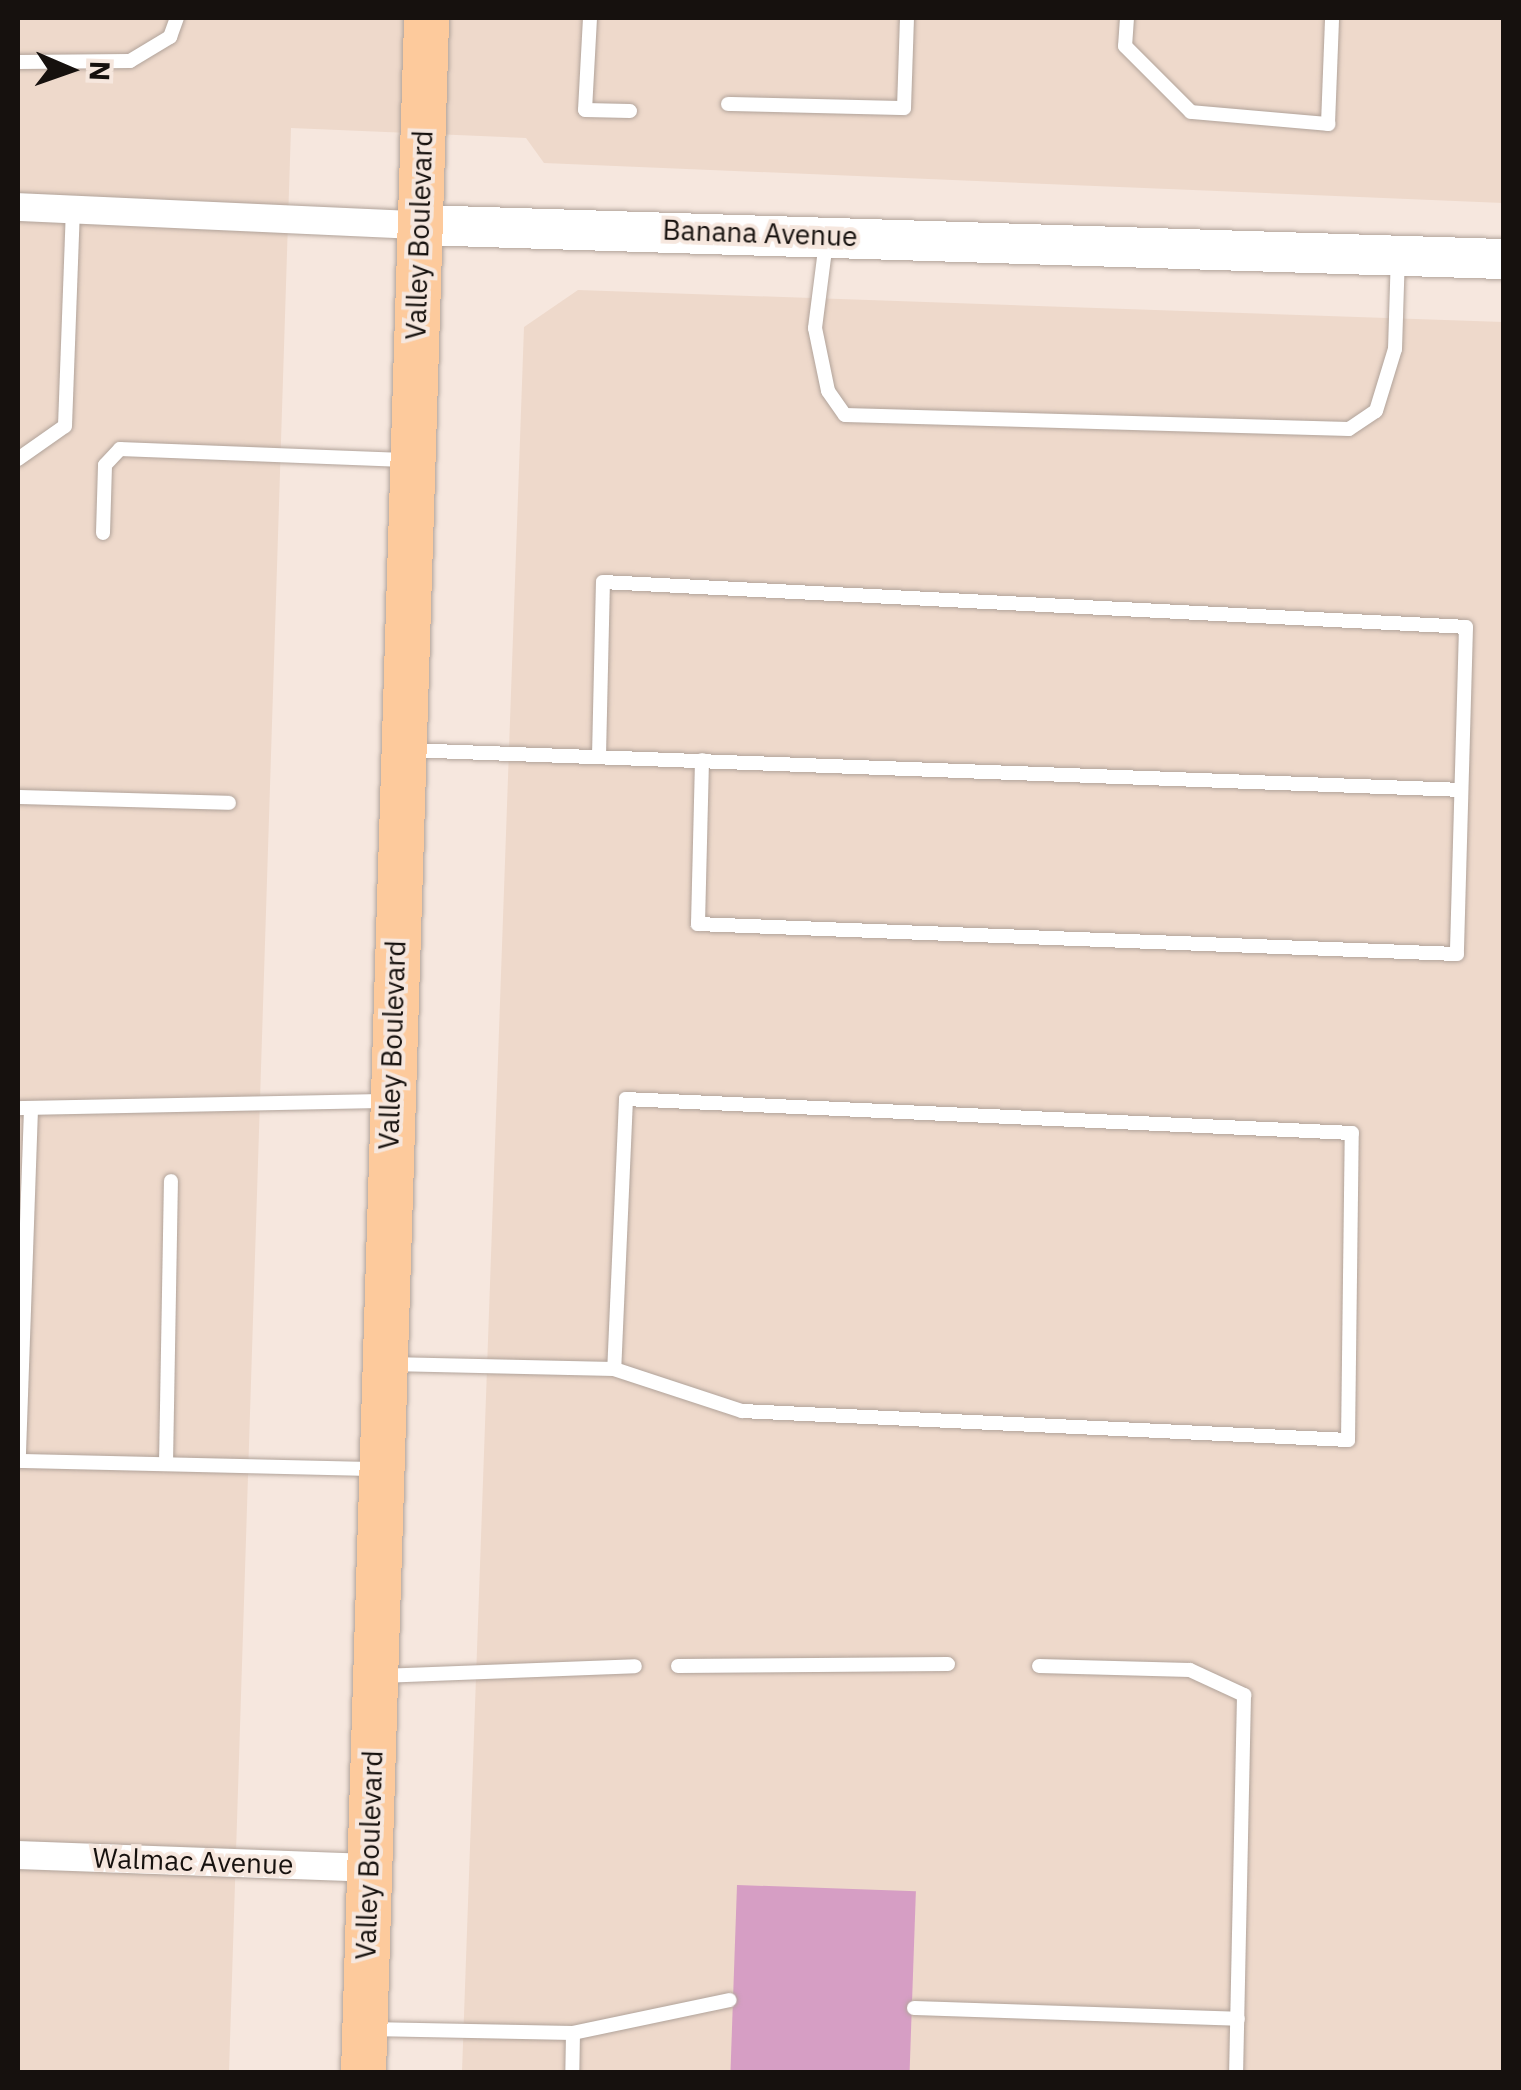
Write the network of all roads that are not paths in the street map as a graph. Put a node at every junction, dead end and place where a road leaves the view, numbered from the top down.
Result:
1 (177, 18) edge
2 (426, 18) edge
3 (590, 18) edge
4 (907, 18) edge
5 (1126, 18) edge
6 (1332, 18) edge
7 (18, 62) edge
8 (728, 104) dead end
9 (630, 111) dead end
10 (18, 207) edge
11 (74, 210) junction
12 (420, 224) junction
13 (827, 236) junction
14 (1398, 256) junction
15 (1504, 260) edge
16 (18, 459) edge
17 (410, 460) junction
18 (103, 533) dead end
19 (401, 750) junction
20 (598, 756) junction
21 (702, 760) junction
22 (1460, 790) junction
23 (18, 796) edge
24 (229, 803) dead end
25 (391, 1101) junction
26 (24, 1108) edge
27 (171, 1180) dead end
28 (383, 1364) junction
29 (614, 1368) junction
30 (166, 1464) junction
31 (380, 1469) junction
32 (948, 1664) dead end
33 (635, 1666) dead end
34 (678, 1666) dead end
35 (1039, 1666) dead end
36 (374, 1676) junction
37 (18, 1855) edge
38 (369, 1868) junction
39 (730, 2000) dead end
40 (914, 2008) dead end
41 (1238, 2020) junction
42 (574, 2033) junction
43 (364, 2051) edge
44 (572, 2072) edge
45 (1236, 2072) edge

1 - 7 lane
2 - 12 main road, Valley Boulevard
3 - 9 lane
4 - 8 lane
5 - 6 lane
10 - 11 street, Banana Avenue
11 - 12 street, Banana Avenue
11 - 16 lane
12 - 13 street, Banana Avenue
12 - 17 main road, Valley Boulevard
13 - 14 street, Banana Avenue
13 - 14 lane
14 - 15 street, Banana Avenue
17 - 18 lane
17 - 19 main road, Valley Boulevard
19 - 20 lane
19 - 25 main road, Valley Boulevard
20 - 21 lane
20 - 22 lane
21 - 22 lane
21 - 22 lane
23 - 24 lane
25 - 26 lane
25 - 28 main road, Valley Boulevard
26 - 30 lane
27 - 30 lane
28 - 29 lane
28 - 31 main road, Valley Boulevard
29 - 29 lane
30 - 31 lane
31 - 36 main road, Valley Boulevard
32 - 34 lane
33 - 36 lane
35 - 41 lane
36 - 38 main road, Valley Boulevard
37 - 38 street, Walmac Avenue
38 - 43 main road, Valley Boulevard
39 - 42 lane
40 - 41 lane
41 - 45 lane
42 - 43 lane
42 - 44 lane

